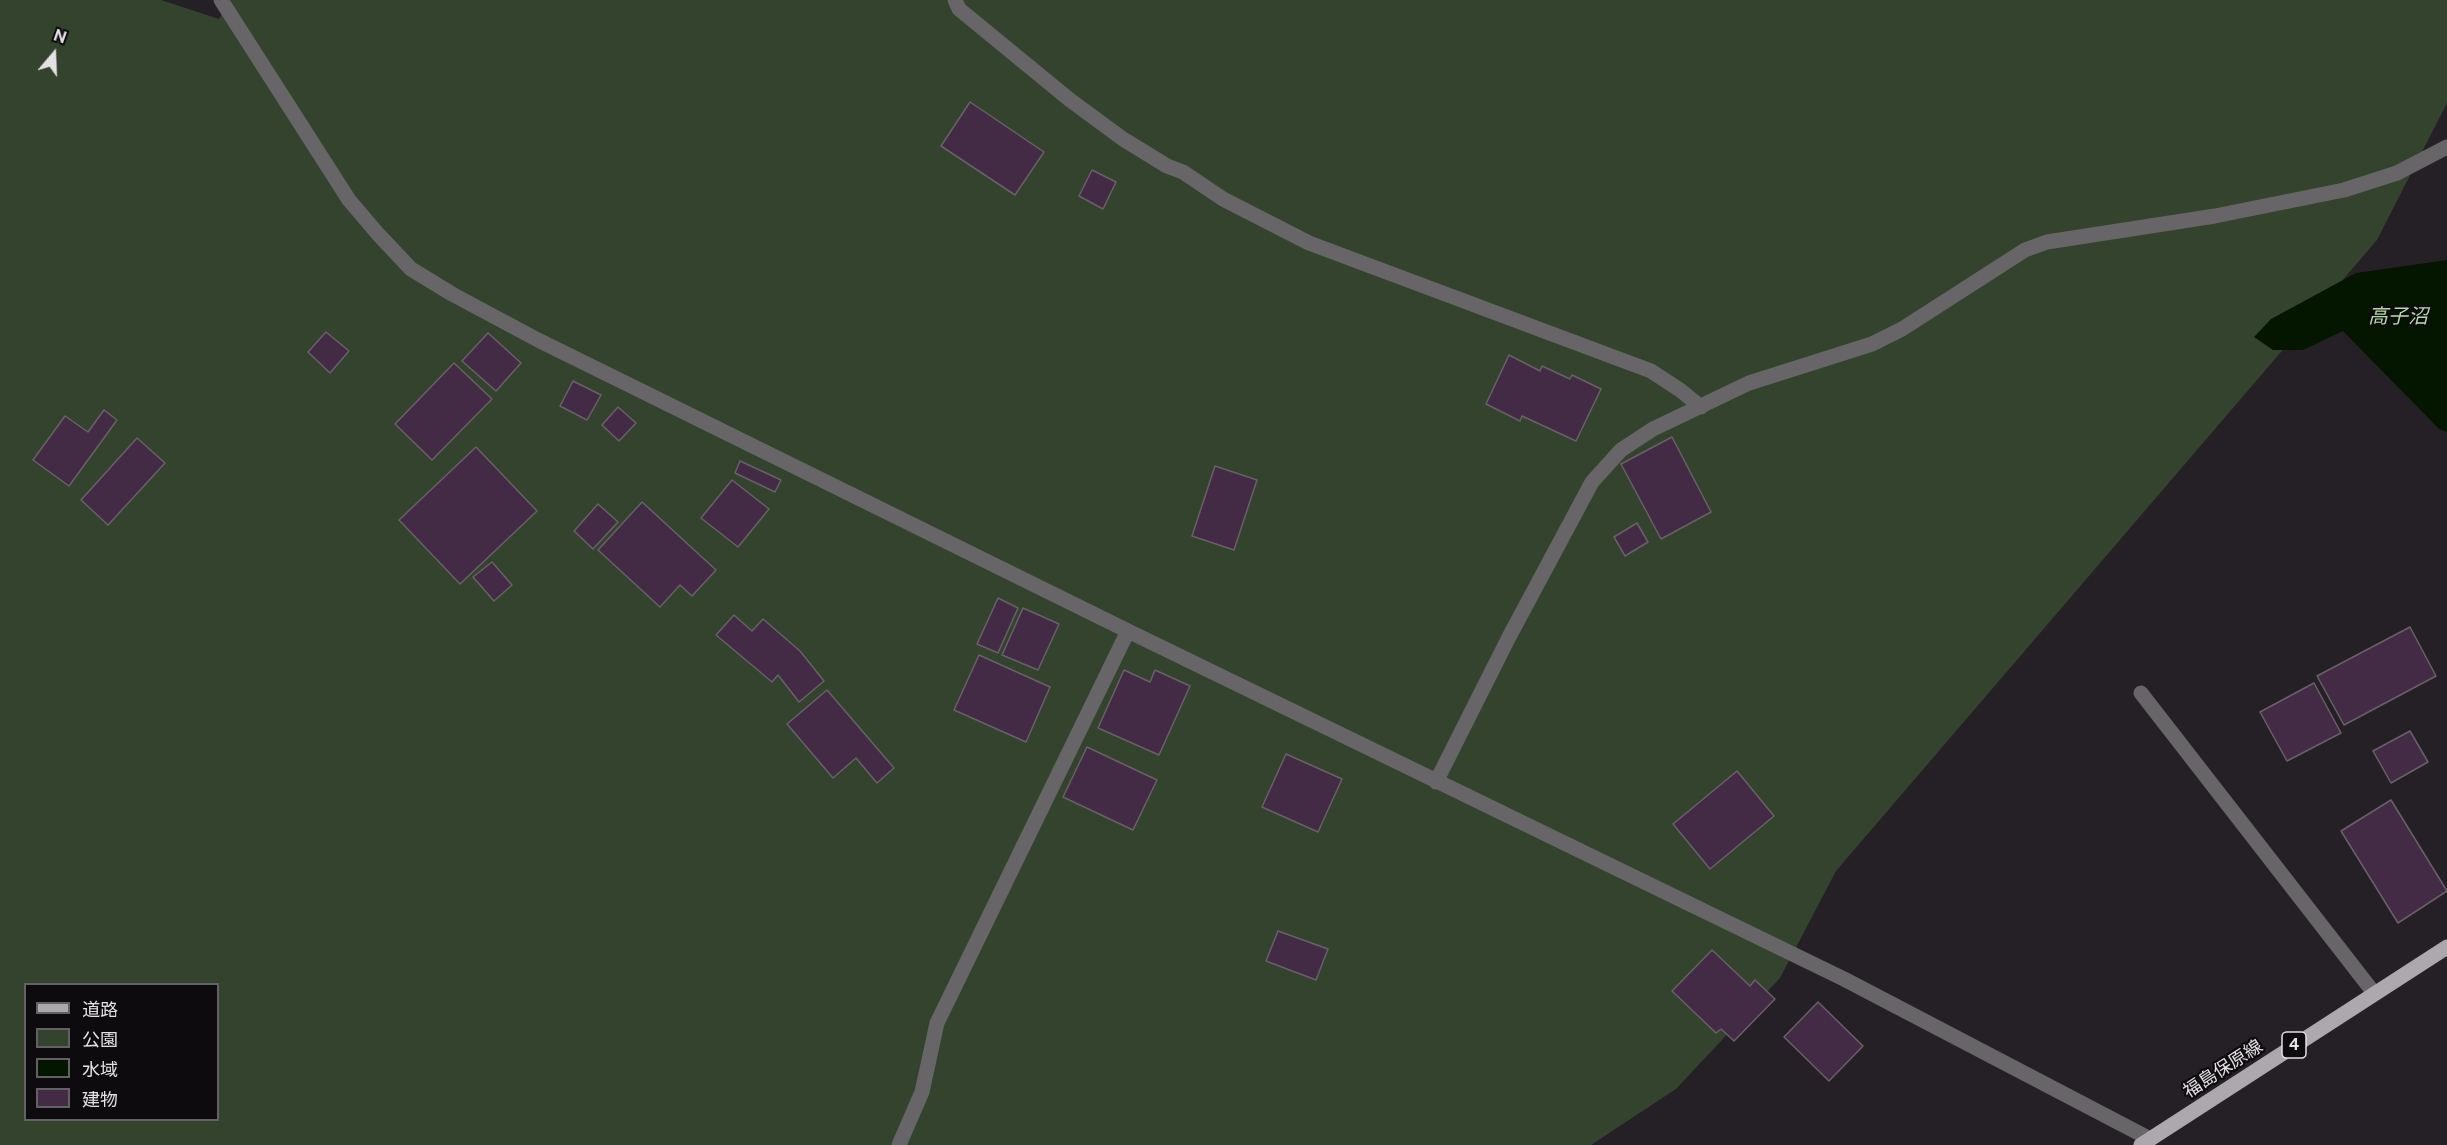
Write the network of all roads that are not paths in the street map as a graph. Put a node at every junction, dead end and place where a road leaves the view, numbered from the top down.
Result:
1 (221, 0) edge
2 (955, 0) edge
3 (2447, 147) edge
4 (1701, 407) junction
5 (1128, 631) junction
6 (2141, 693) dead end
7 (1436, 782) junction
8 (2447, 947) edge
9 (2374, 993) junction
10 (2146, 1142) edge
11 (899, 1145) edge

1 - 5 street
2 - 4 street
3 - 4 street
4 - 7 street
5 - 7 street
5 - 11 street
6 - 9 street
7 - 10 street
8 - 9 main road, 福島保原線 / 4
9 - 10 main road, 福島保原線 / 4

